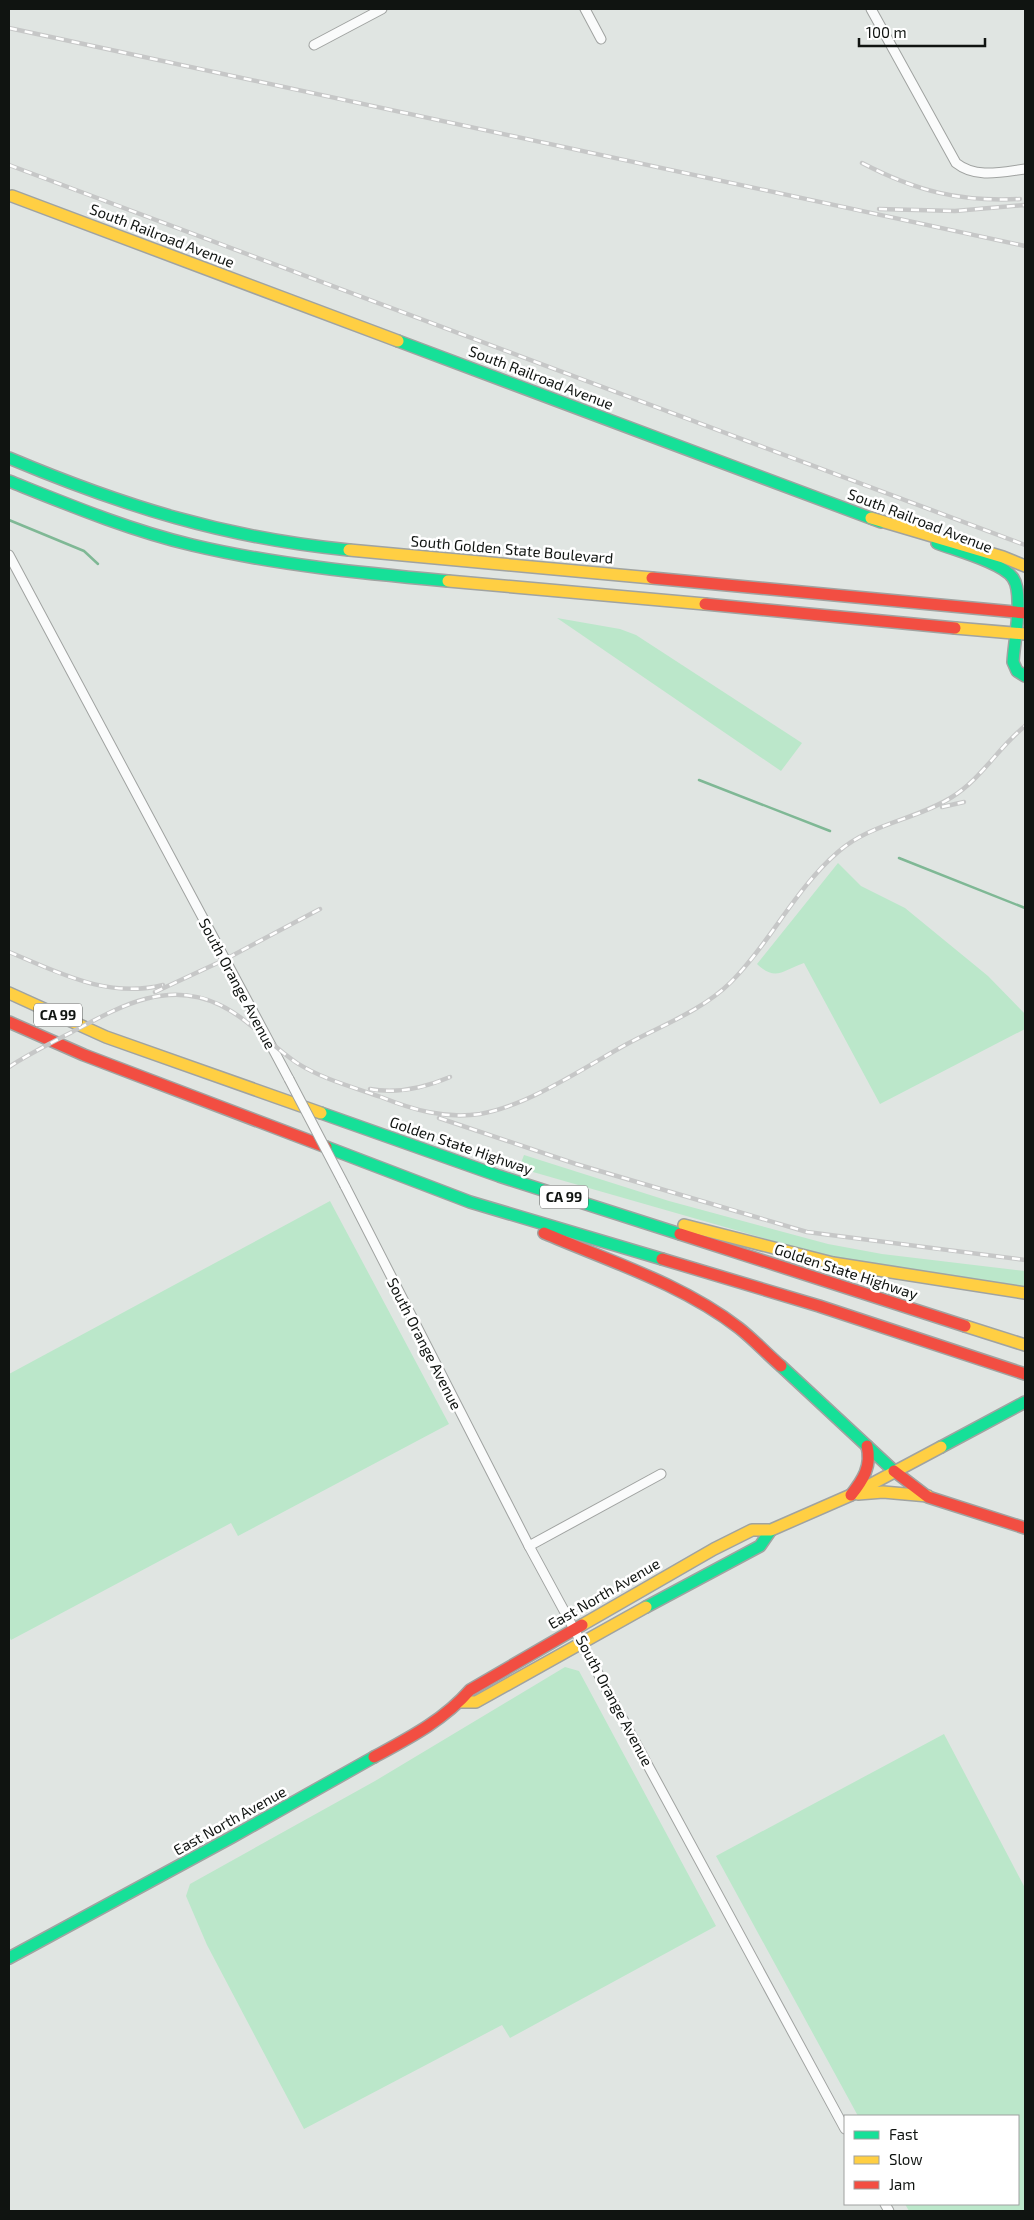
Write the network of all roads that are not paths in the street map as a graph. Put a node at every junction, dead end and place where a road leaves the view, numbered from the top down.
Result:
1 (381, 9) edge
2 (584, 9) edge
3 (871, 9) edge
4 (601, 39) dead end
5 (314, 45) dead end
6 (1025, 169) edge
7 (12, 196) dead end
8 (9, 458) edge
9 (9, 482) edge
10 (871, 518) junction
11 (9, 555) edge
12 (1025, 566) edge
13 (1020, 623) edge
14 (1025, 676) edge
15 (9, 992) edge
16 (9, 1022) edge
17 (525, 1185) junction
18 (470, 1202) junction
19 (1025, 1293) edge
20 (1025, 1345) edge
21 (1025, 1374) edge
22 (1025, 1402) edge
23 (867, 1446) junction
24 (894, 1471) junction
25 (661, 1474) dead end
26 (851, 1495) junction
27 (928, 1497) junction
28 (1025, 1528) edge
29 (771, 1530) junction
30 (529, 1546) junction
31 (574, 1628) junction
32 (582, 1642) junction
33 (462, 1702) junction
34 (9, 1958) edge
35 (844, 2127) edge

1 - 5 street
2 - 4 street
3 - 6 street
7 - 10 main road, South Railroad Avenue
8 - 13 main road, South Golden State Boulevard
9 - 13 main road
10 - 12 main road
10 - 13 main road, South Railroad Avenue
11 - 30 street, South Orange Avenue, bridge
13 - 14 main road, South Railroad Avenue
15 - 17 main road, Golden State Highway / CA 99
16 - 18 main road, CA 99
17 - 19 main road
17 - 20 main road, Golden State Highway / CA 99
18 - 21 main road, CA 99
18 - 23 main road
22 - 24 main road, East North Avenue
23 - 24 main road
23 - 26 main road
24 - 26 main road, East North Avenue
24 - 27 main road
25 - 30 street
26 - 27 main road
26 - 29 main road, East North Avenue
27 - 28 main road
29 - 31 main road, East North Avenue
29 - 32 main road, East North Avenue
30 - 31 street, South Orange Avenue
31 - 32 street, South Orange Avenue
31 - 33 main road, East North Avenue
32 - 33 main road, East North Avenue
32 - 35 street, South Orange Avenue
33 - 34 main road, East North Avenue

